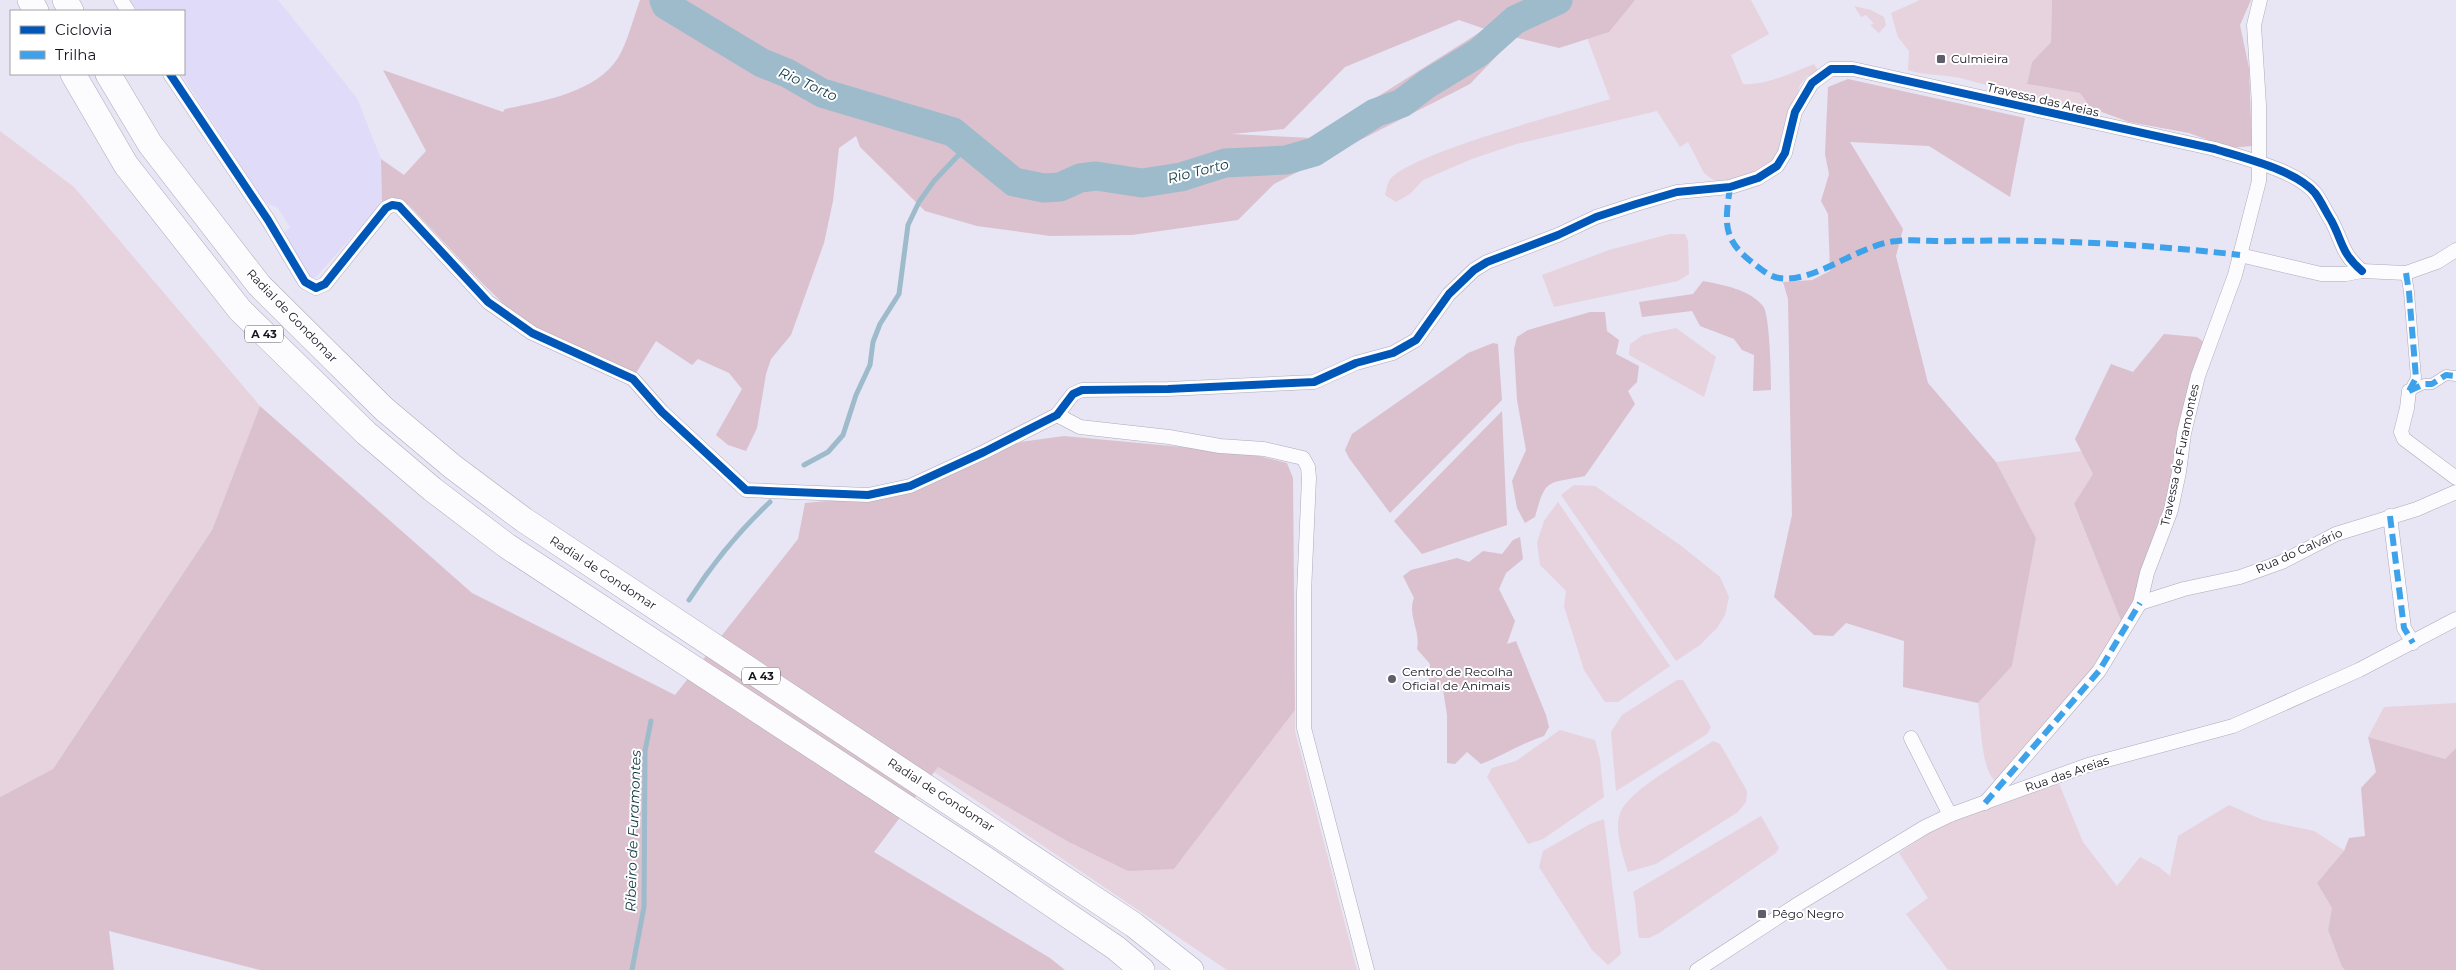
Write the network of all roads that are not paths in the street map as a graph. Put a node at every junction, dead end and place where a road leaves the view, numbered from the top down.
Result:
1 (2260, 0) edge
2 (74, 75) edge
3 (109, 75) edge
4 (171, 75) edge
5 (2260, 164) junction
6 (2456, 250) edge
7 (2240, 255) junction
8 (2362, 271) junction
9 (2406, 273) junction
10 (2456, 376) edge
11 (2409, 391) junction
12 (1057, 415) junction
13 (2456, 478) edge
14 (2456, 492) edge
15 (2390, 516) junction
16 (2140, 603) junction
17 (2456, 619) edge
18 (2413, 643) junction
19 (1911, 738) dead end
20 (1985, 803) junction
21 (1950, 815) junction
22 (1142, 970) edge
23 (1191, 970) edge
24 (1367, 970) edge
25 (1697, 970) edge

1 - 5 street, Travessa de Furamontes
2 - 22 highway, A 43
3 - 23 highway, Radial de Gondomar / A 43
4 - 12 street
5 - 7 street, Travessa de Furamontes
5 - 8 street, Travessa das Areias
5 - 12 street, Travessa das Areias
6 - 9 street
7 - 8 street
7 - 16 street, Travessa de Furamontes
8 - 9 street
9 - 11 street
10 - 11 street
11 - 13 street
12 - 24 street
14 - 15 street, Rua do Calvário
15 - 16 street, Rua do Calvário
15 - 18 street
16 - 20 street, Travessa de Furamontes
17 - 18 street, Rua das Areias
18 - 20 street, Rua das Areias
19 - 21 street
20 - 21 street, Rua das Areias
21 - 25 street, Rua das Areias

